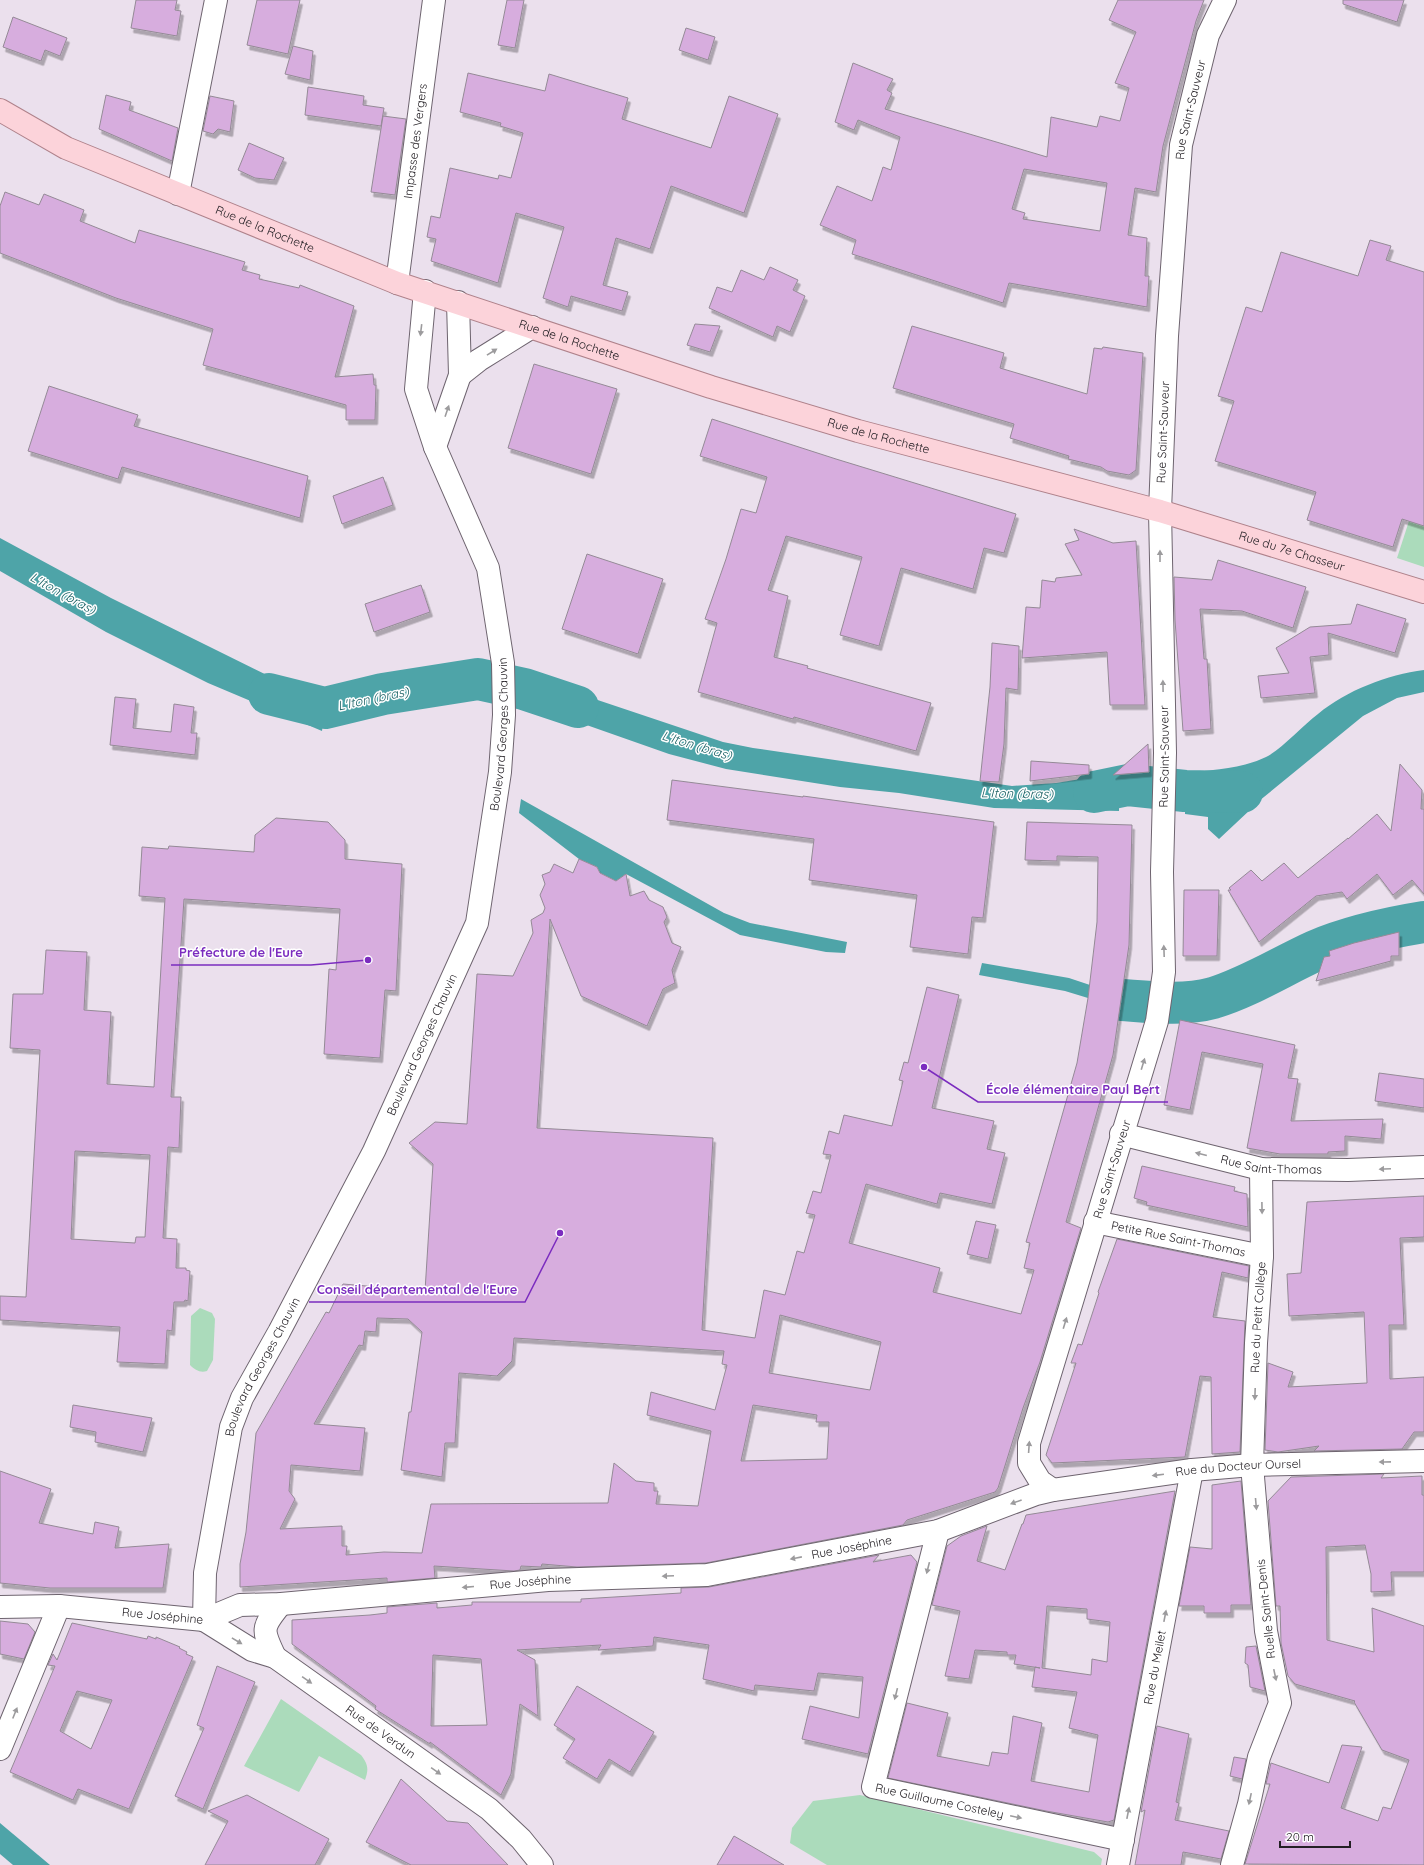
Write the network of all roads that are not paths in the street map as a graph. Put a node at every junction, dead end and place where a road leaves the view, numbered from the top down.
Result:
1 (216, 0) edge
2 (434, 0) edge
3 (1225, 0) edge
4 (0, 110) edge
5 (178, 194) junction
6 (397, 283) junction
7 (425, 292) junction
8 (458, 302) junction
9 (532, 327) junction
10 (460, 375) junction
11 (435, 447) junction
12 (1160, 511) junction
13 (1424, 592) edge
14 (1121, 1134) junction
15 (1424, 1167) edge
16 (1261, 1169) junction
17 (1095, 1222) junction
18 (1262, 1256) junction
19 (1424, 1461) edge
20 (1252, 1465) junction
21 (1192, 1470) junction
22 (1053, 1490) junction
23 (938, 1531) junction
24 (281, 1604) junction
25 (59, 1606) junction
26 (0, 1607) edge
27 (204, 1620) junction
28 (275, 1657) junction
29 (0, 1749) edge
30 (1123, 1840) junction
31 (542, 1865) edge
32 (1118, 1865) edge
33 (1232, 1865) edge

1 - 5 street
2 - 6 street, Impasse des Vergers
3 - 12 street, Rue Saint-Sauveur
4 - 5 main road, Rue de la Rochette
5 - 6 main road, Rue de la Rochette
6 - 7 main road, Rue de la Rochette
7 - 8 main road, Rue de la Rochette
7 -> 11 street, Boulevard Georges Chauvin
8 - 9 main road, Rue de la Rochette
8 - 10 street
10 -> 9 street
9 - 12 main road, Rue de la Rochette
11 -> 10 street
11 - 27 street, Boulevard Georges Chauvin
12 - 13 main road, Rue du 7e Chasseur
14 -> 12 street, Rue Saint-Sauveur
16 -> 14 street, Rue Saint-Thomas
14 - 17 street, Rue Saint-Sauveur
15 -> 16 street, Rue Saint-Thomas
16 -> 18 street, Rue du Petit Collège
17 - 18 street, Petite Rue Saint-Thomas
22 -> 17 street, Rue Saint-Sauveur
18 -> 20 street, Rue du Petit Collège
19 -> 20 street, Rue du Docteur Oursel
20 - 21 street, Rue du Docteur Oursel
20 -> 33 street, Ruelle Saint-Denis
21 -> 22 street, Rue du Docteur Oursel
30 -> 21 street, Rue du Meilet
22 -> 23 street, Rue Joséphine
23 -> 24 street, Rue Joséphine
23 -> 30 street, Rue Guillaume Costeley
24 - 27 street, Rue Joséphine
24 - 28 street
25 - 26 street, Rue Joséphine
25 - 27 street, Rue Joséphine
29 -> 25 street
27 -> 28 street, Rue de Verdun
28 -> 31 street, Rue de Verdun
30 - 32 street, Rue du Meilet

